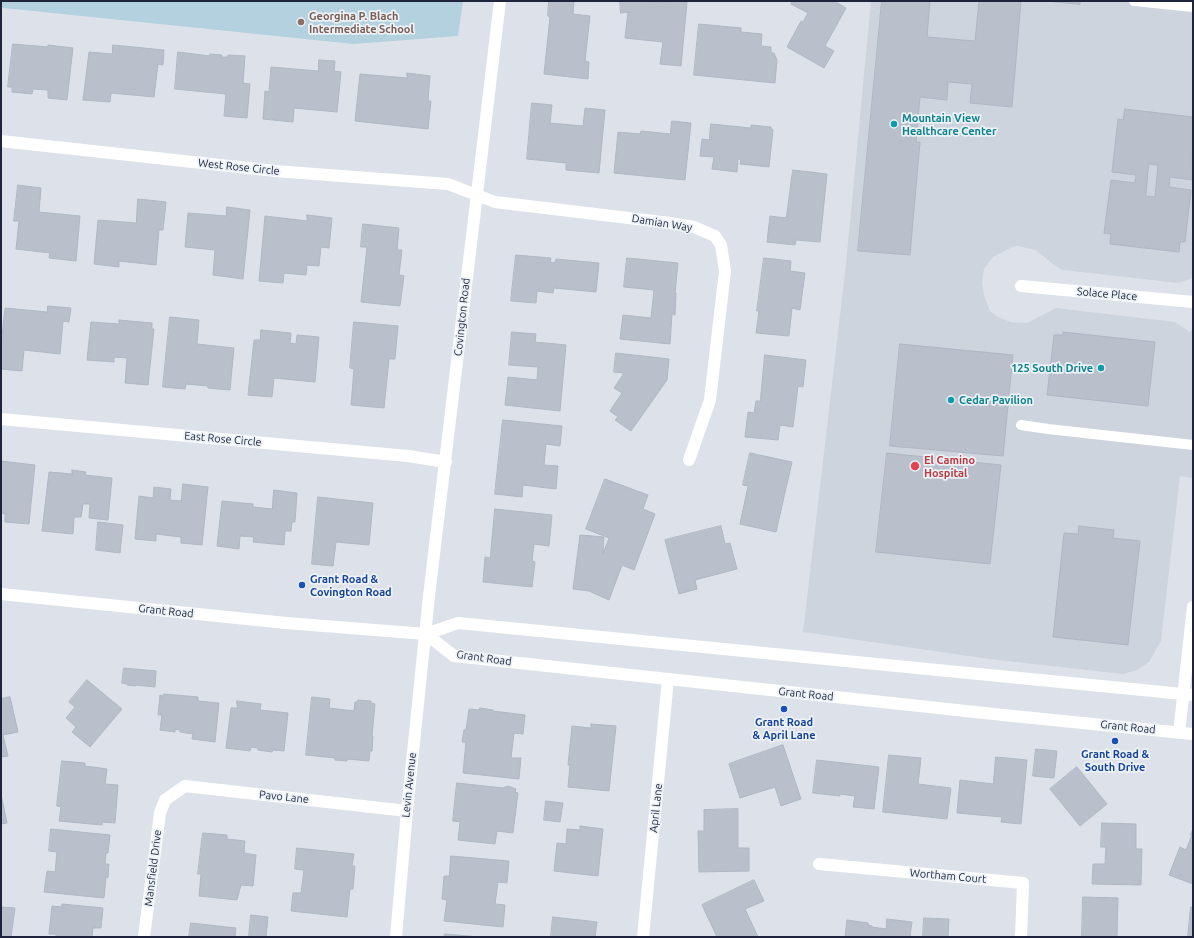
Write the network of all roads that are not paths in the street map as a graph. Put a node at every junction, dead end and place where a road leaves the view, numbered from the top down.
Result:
1 (500, 1) edge
2 (1134, 1) edge
3 (1193, 7) edge
4 (1, 141) edge
5 (476, 194) junction
6 (1021, 286) dead end
7 (1193, 302) edge
8 (1, 419) edge
9 (1020, 425) dead end
10 (1193, 446) edge
11 (689, 460) dead end
12 (446, 462) junction
13 (1, 594) edge
14 (1193, 607) edge
15 (426, 634) junction
16 (668, 679) junction
17 (1188, 695) edge
18 (1179, 733) junction
19 (1193, 734) edge
20 (165, 800) joint
21 (407, 811) junction
22 (819, 864) dead end
23 (144, 937) edge
24 (396, 937) edge
25 (643, 937) edge
26 (1021, 937) edge

1 - 5 street, Covington Road
2 - 3 lane
4 - 5 street, West Rose Circle
5 - 11 street, Damian Way
5 - 12 street, Covington Road
6 - 7 street, Solace Place
8 - 12 street, East Rose Circle
9 - 10 lane
12 - 15 street, Covington Road
13 - 15 street, Grant Road
14 - 17 street
15 - 16 street, Grant Road
15 - 17 street, Grant Road
15 - 21 street, Levin Avenue
16 - 18 street, Grant Road
16 - 25 street, April Lane
17 - 18 street
18 - 19 street, Grant Road
20 - 21 street, Pavo Lane
20 - 23 street, Mansfield Drive
21 - 24 street, Levin Avenue
22 - 26 street, Wortham Court

